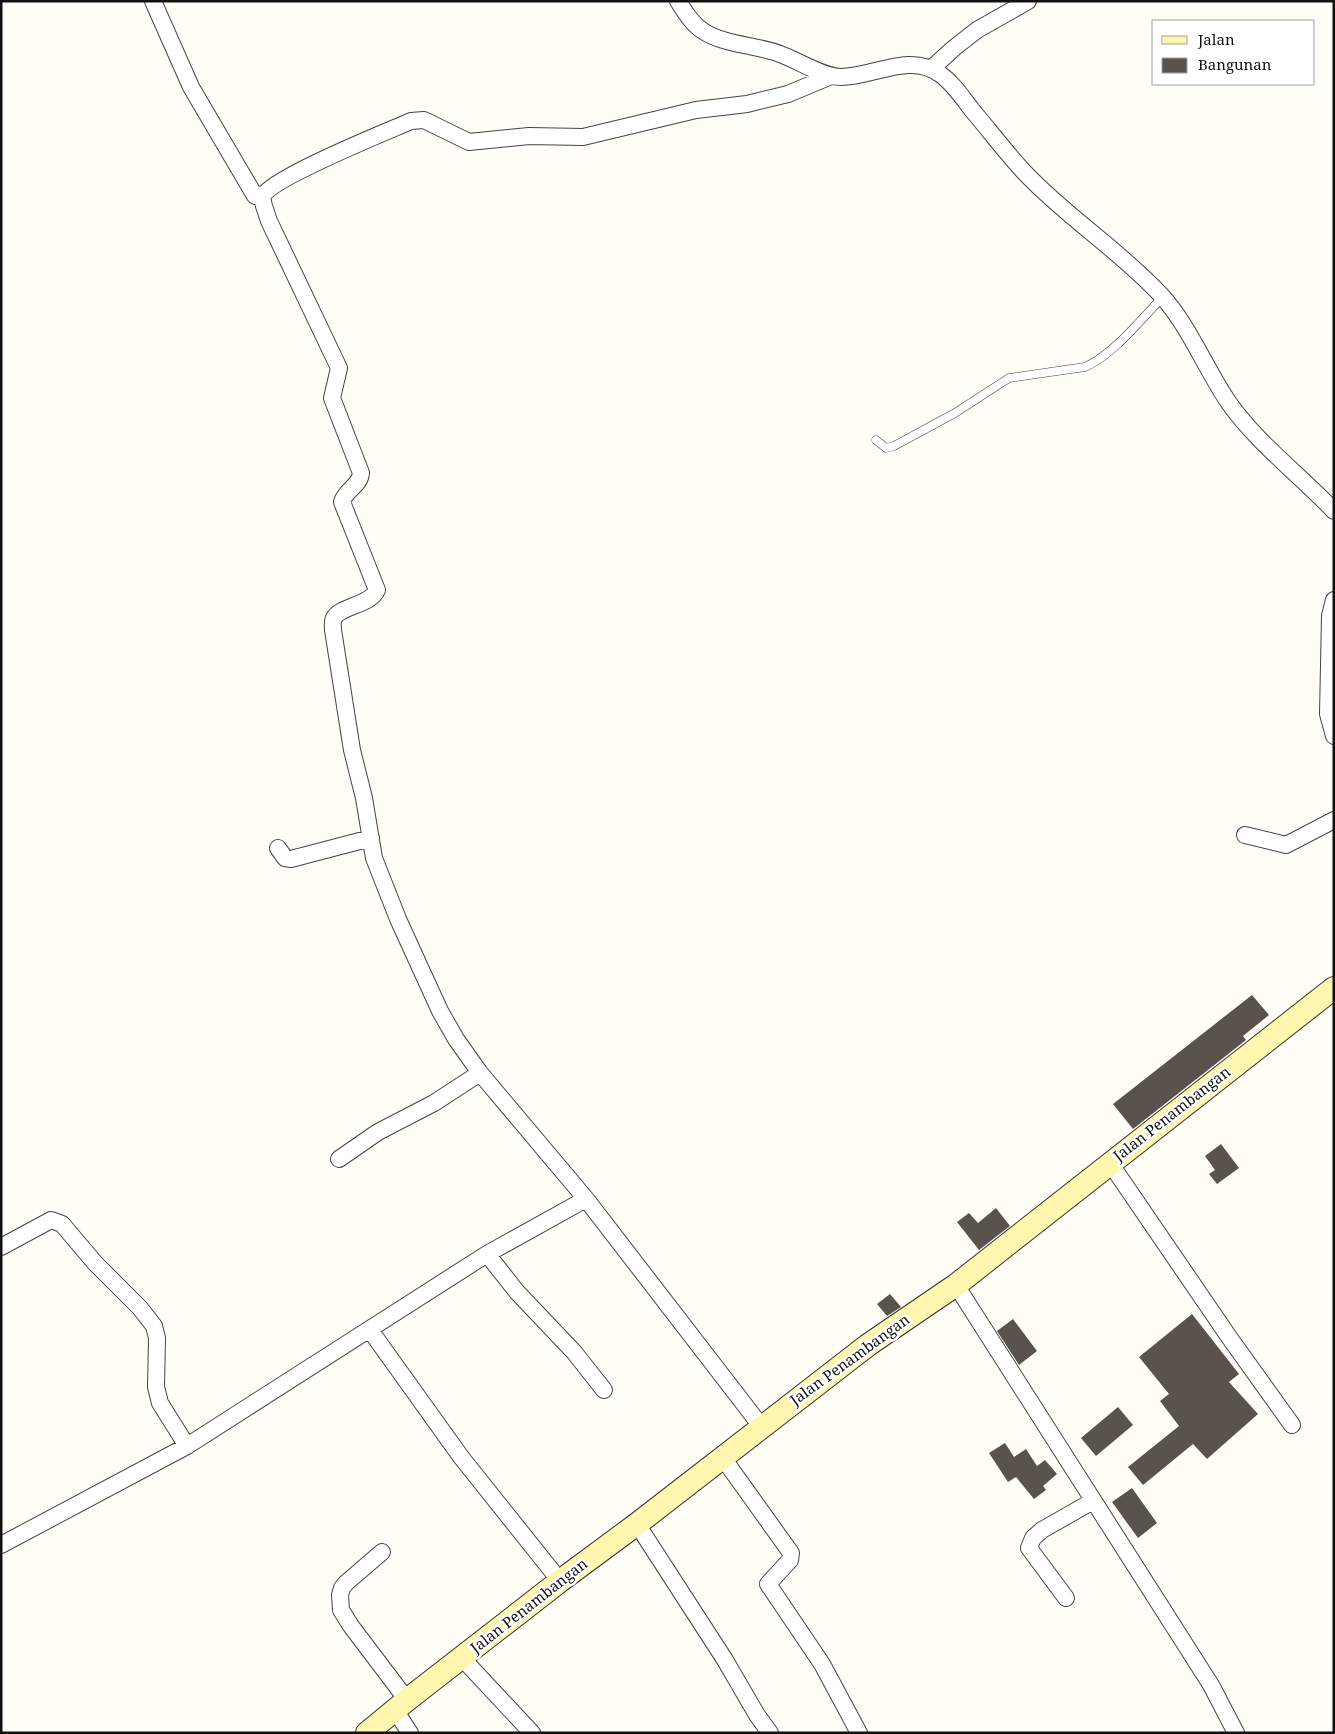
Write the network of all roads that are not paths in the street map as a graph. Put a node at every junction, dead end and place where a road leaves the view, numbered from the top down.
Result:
1 (152, 1) edge
2 (678, 1) edge
3 (1028, 1) edge
4 (931, 69) junction
5 (832, 76) junction
6 (262, 194) junction
7 (1163, 297) junction
8 (876, 440) dead end
9 (1334, 511) edge
10 (1334, 600) edge
11 (1334, 736) edge
12 (1334, 820) edge
13 (1245, 835) dead end
14 (371, 838) junction
15 (278, 848) dead end
16 (1334, 988) edge
17 (480, 1073) junction
18 (339, 1159) dead end
19 (1110, 1163) junction
20 (586, 1199) junction
21 (1, 1247) edge
22 (487, 1254) junction
23 (956, 1285) junction
24 (370, 1330) junction
25 (604, 1390) dead end
26 (1292, 1425) dead end
27 (761, 1426) junction
28 (187, 1446) junction
29 (723, 1458) junction
30 (1093, 1502) junction
31 (637, 1524) junction
32 (1, 1545) edge
33 (382, 1552) dead end
34 (560, 1581) junction
35 (1066, 1598) dead end
36 (462, 1658) junction
37 (401, 1705) junction
38 (367, 1733) edge
39 (410, 1733) edge
40 (532, 1733) edge
41 (770, 1733) edge
42 (859, 1733) edge
43 (1236, 1733) edge

1 - 6 street
2 - 5 street
3 - 4 street
4 - 5 street
4 - 7 street
5 - 6 street
6 - 14 street
7 - 8 lane
7 - 9 street
10 - 11 street
12 - 13 street
14 - 15 street
14 - 17 street
16 - 19 street, Jalan Penambangan
17 - 18 street
17 - 20 street
19 - 23 street, Jalan Penambangan
19 - 26 street
20 - 22 street
20 - 27 street
21 - 28 street
22 - 24 street
22 - 25 street
23 - 27 street, Jalan Penambangan
23 - 30 street
24 - 28 street
24 - 34 street
27 - 29 street, Jalan Penambangan
28 - 32 street
29 - 31 street, Jalan Penambangan
29 - 42 street
30 - 35 street
30 - 43 street
31 - 34 street, Jalan Penambangan
31 - 41 street
33 - 37 street
34 - 36 street, Jalan Penambangan
36 - 37 street, Jalan Penambangan
36 - 40 street
37 - 38 street, Jalan Penambangan
37 - 39 street

